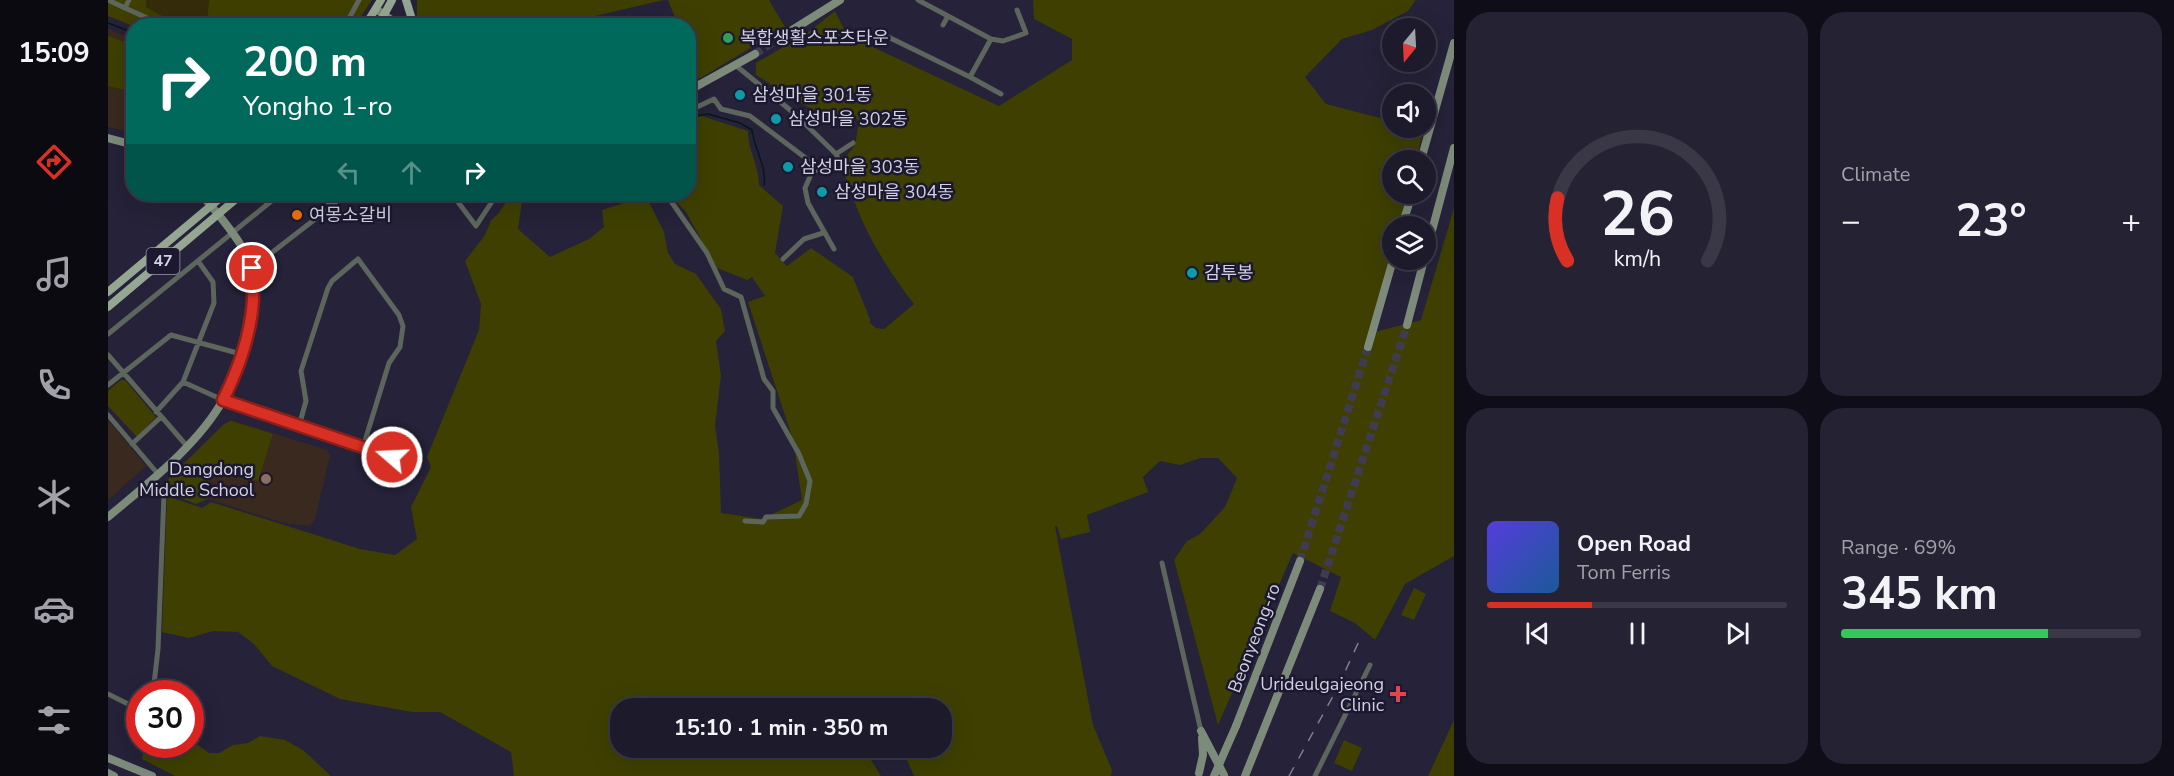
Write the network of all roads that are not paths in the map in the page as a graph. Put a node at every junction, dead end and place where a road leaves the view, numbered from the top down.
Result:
1 (108, 0) edge
2 (129, 0) edge
3 (359, 0) edge
4 (381, 0) edge
5 (392, 0) edge
6 (406, 0) edge
7 (840, 0) edge
8 (918, 0) edge
9 (125, 8) junction
10 (376, 9) junction
11 (1017, 10) dead end
12 (385, 14) junction
13 (948, 16) junction
14 (147, 18) edge
15 (349, 18) edge
16 (370, 18) edge
17 (383, 18) edge
18 (390, 18) edge
19 (412, 18) edge
20 (943, 25) dead end
21 (876, 31) dead end
22 (789, 32) tunnel mouth
23 (991, 39) junction
24 (1454, 42) edge
25 (754, 54) tunnel mouth
26 (734, 64) junction
27 (969, 77) junction
28 (696, 86) edge
29 (1002, 94) dead end
30 (697, 107) dead end
31 (108, 138) edge
32 (126, 143) edge
33 (853, 143) dead end
34 (1454, 148) edge
35 (1424, 150) edge
36 (836, 154) junction
37 (812, 172) junction
38 (207, 201) edge
39 (217, 201) edge
40 (234, 201) edge
41 (271, 201) edge
42 (327, 201) edge
43 (337, 201) edge
44 (457, 201) edge
45 (492, 201) edge
46 (671, 201) edge
47 (211, 206) junction
48 (332, 206) junction
49 (219, 215) junction
50 (1436, 216) edge
51 (230, 233) junction
52 (823, 233) junction
53 (834, 249) dead end
54 (783, 259) dead end
55 (198, 261) junction
56 (252, 268) junction
57 (1390, 270) edge
58 (1422, 270) edge
59 (108, 292) edge
60 (108, 307) edge
61 (1407, 325) tunnel mouth
62 (108, 334) edge
63 (200, 342) junction
64 (1368, 347) tunnel mouth
65 (241, 354) junction
66 (108, 355) edge
67 (123, 371) junction
68 (183, 382) junction
69 (108, 385) edge
70 (223, 400) junction
71 (156, 412) junction
72 (108, 415) edge
73 (161, 417) junction
74 (299, 426) junction
75 (132, 444) junction
76 (186, 445) junction
77 (363, 447) junction
78 (408, 462) dead end
79 (158, 474) junction
80 (151, 480) junction
81 (108, 517) edge
82 (745, 521) dead end
83 (1300, 561) tunnel mouth
84 (1162, 563) dead end
85 (1320, 589) tunnel mouth
86 (1370, 665) dead end
87 (154, 680) edge
88 (108, 694) edge
89 (126, 703) edge
90 (1202, 731) junction
91 (108, 758) edge
92 (108, 772) edge
93 (1199, 775) edge
94 (114, 776) edge
95 (152, 776) edge
96 (1214, 776) edge
97 (1225, 776) edge
98 (1245, 776) edge
99 (1315, 776) edge

1 - 9 street
2 - 9 street
3 - 15 street
4 - 10 main road
5 - 12 main road
6 - 19 main road
7 - 22 street
8 - 13 street
9 - 14 street
10 - 12 street
10 - 16 main road
11 - 23 street
12 - 17 main road
12 - 18 street
13 - 20 street
13 - 23 street
21 - 27 street
23 - 27 street
24 - 35 street
25 - 26 street
26 - 28 street
26 - 36 street
27 - 29 street
30 - 37 street
31 - 32 street
33 - 36 street
34 - 50 street
36 - 37 street
37 - 52 street
38 - 47 street
39 - 47 main road, 47
40 - 49 main road, 47
41 - 51 street
42 - 48 street
43 - 48 street
44 - 45 street
46 - 82 street
47 - 49 street
47 - 59 main road, 47
48 - 56 street
49 - 51 street
49 - 60 main road, 47
51 - 55 street
51 - 56 street
52 - 53 street
52 - 54 street
55 - 62 street
55 - 63 street
56 - 65 street
57 - 64 street
58 - 61 street
63 - 65 street
63 - 67 street
63 - 68 street
65 - 70 street
66 - 67 street
67 - 69 street
67 - 71 street
68 - 70 street
68 - 71 street
70 - 74 street
70 - 76 street
71 - 73 street
72 - 75 street
73 - 75 street
73 - 76 street
74 - 77 street
74 - 77 street
75 - 79 street
76 - 79 street
77 - 78 street
79 - 80 street
80 - 81 street
80 - 87 street
83 - 96 street, Beonyeong-ro, bridge
84 - 90 street
85 - 98 street
86 - 99 street
88 - 89 street
90 - 93 street
90 - 97 street
91 - 95 street
92 - 94 street
93 - 97 street

